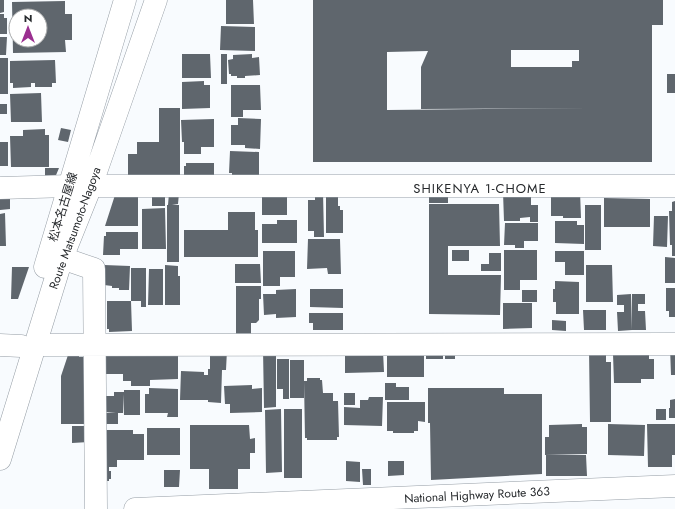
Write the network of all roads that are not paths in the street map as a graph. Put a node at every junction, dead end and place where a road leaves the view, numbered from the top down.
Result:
1 (125, 0) edge
2 (156, 0) edge
3 (69, 186) junction
4 (91, 186) junction
5 (675, 186) edge
6 (0, 188) edge
7 (62, 258) junction
8 (675, 344) edge
9 (19, 345) edge
10 (95, 345) junction
11 (0, 414) edge
12 (0, 459) edge
13 (675, 486) edge
14 (96, 509) edge
15 (135, 509) edge

1 - 3 main road, 松本名古屋線
2 - 4 main road, Route Matsumoto-Nagoya
3 - 6 main road
3 - 9 main road, 松本名古屋線
4 - 5 main road
4 - 7 main road, Route Matsumoto-Nagoya
7 - 9 main road, Route Matsumoto-Nagoya
7 - 10 main road
8 - 10 main road
9 - 10 main road
9 - 11 main road, 松本名古屋線
9 - 12 main road, Route Matsumoto-Nagoya
10 - 14 main road
13 - 15 main road, National Highway Route 363

